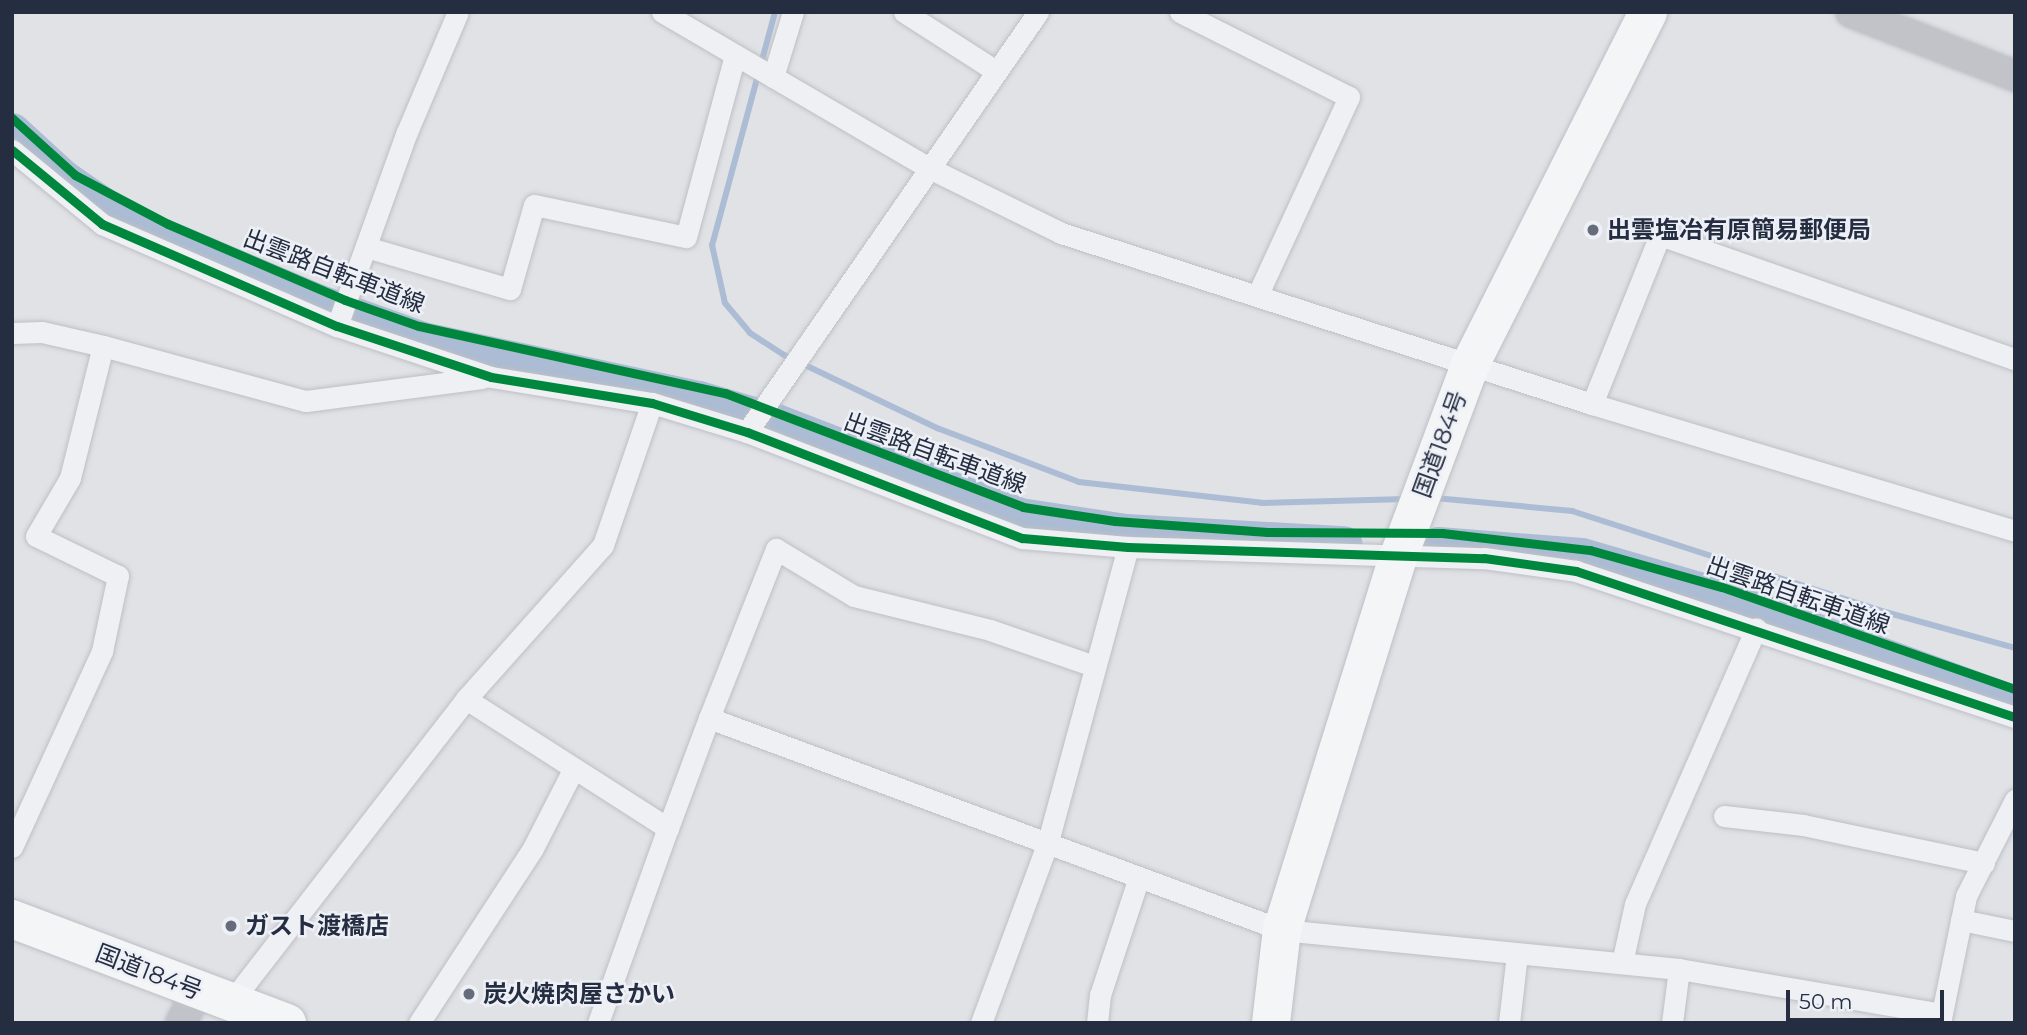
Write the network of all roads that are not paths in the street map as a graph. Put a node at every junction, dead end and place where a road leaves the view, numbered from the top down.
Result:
1 (458, 12) edge
2 (662, 12) edge
3 (793, 12) edge
4 (904, 12) edge
5 (1038, 12) edge
6 (1180, 12) edge
7 (1648, 12) edge
8 (1851, 12) edge
9 (735, 55) junction
10 (996, 71) junction
11 (2015, 76) edge
12 (773, 77) junction
13 (12, 150) edge
14 (929, 168) junction
15 (366, 247) junction
16 (1257, 296) junction
17 (337, 326) junction
18 (12, 333) edge
19 (103, 346) junction
20 (2015, 359) edge
21 (1471, 363) junction
22 (491, 377) junction
23 (652, 403) junction
24 (1592, 404) junction
25 (747, 432) junction
26 (2015, 531) edge
27 (1128, 547) junction
28 (1398, 558) junction
29 (1756, 628) junction
30 (1094, 666) junction
31 (466, 699) junction
32 (2015, 717) edge
33 (709, 718) junction
34 (573, 770) junction
35 (2015, 800) edge
36 (1724, 816) dead end
37 (668, 828) junction
38 (1047, 845) junction
39 (12, 847) edge
40 (1984, 863) junction
41 (1139, 877) junction
42 (12, 919) edge
43 (1961, 920) junction
44 (1282, 930) junction
45 (2015, 931) edge
46 (1517, 954) junction
47 (1622, 963) junction
48 (1679, 969) junction
49 (203, 1005) edge
50 (1940, 1018) edge
51 (287, 1023) edge
52 (419, 1023) edge
53 (598, 1023) edge
54 (981, 1023) edge
55 (1097, 1023) edge
56 (1271, 1023) edge
57 (1508, 1023) edge
58 (1672, 1023) edge

1 - 15 street
2 - 9 street
3 - 12 street
4 - 10 street
5 - 10 street
6 - 16 street
7 - 21 highway, 国道184号
8 - 11 street
9 - 12 street
9 - 15 street
10 - 14 street
12 - 14 street
13 - 17 street
14 - 16 street
14 - 25 street
15 - 17 street
16 - 21 street
17 - 22 street
18 - 19 street
19 - 22 street
19 - 39 street
20 - 24 street
21 - 24 street
21 - 28 highway, 国道184号
22 - 23 street
23 - 25 street
23 - 31 street
24 - 26 street
25 - 27 street
27 - 28 street
27 - 30 street
28 - 29 street
28 - 44 highway, 国道184号
29 - 32 street
29 - 47 street
30 - 33 street
30 - 38 street
31 - 34 street
31 - 49 street
33 - 37 street
33 - 38 street
34 - 37 street
34 - 52 street
35 - 40 street
36 - 40 street
37 - 53 street
38 - 41 street
38 - 54 street
40 - 43 street
41 - 44 street
41 - 55 street
42 - 49 highway, 国道184号
43 - 45 street
43 - 50 street
44 - 46 street
44 - 56 highway, 国道184号
46 - 47 street
46 - 57 street
47 - 48 street
48 - 50 street
48 - 58 street
49 - 51 highway, 国道184号

